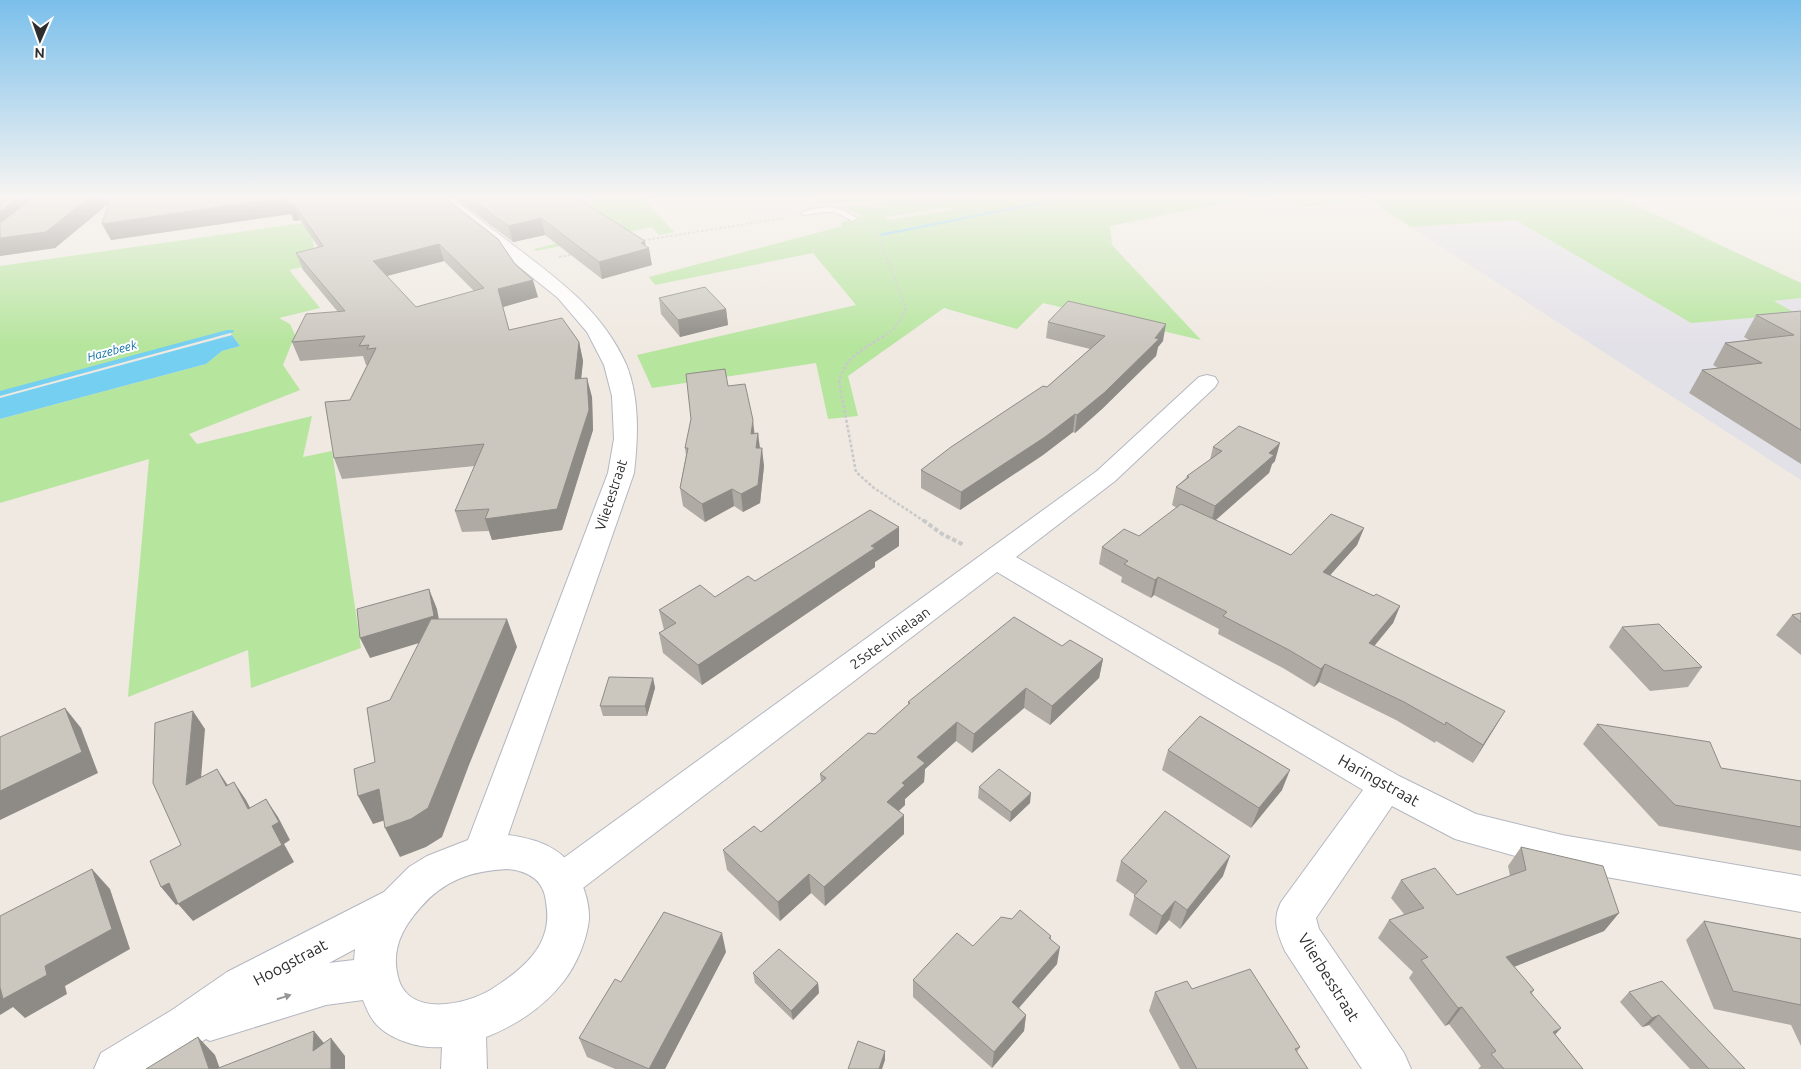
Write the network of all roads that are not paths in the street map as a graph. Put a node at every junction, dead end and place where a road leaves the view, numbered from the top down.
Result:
1 (504, 246) edge
2 (1207, 382) dead end
3 (997, 559) junction
4 (1386, 786) junction
5 (482, 854) junction
6 (561, 882) junction
7 (1801, 894) edge
8 (397, 905) junction
9 (375, 978) junction
10 (464, 1023) junction
11 (188, 1026) junction
12 (117, 1069) edge
13 (464, 1069) edge
14 (1388, 1069) edge

1 - 5 street, Vlietestraat
2 - 3 street, 25ste-Linielaan
3 - 4 street, Haringstraat
3 - 6 street, 25ste-Linielaan
4 - 7 street, Haringstraat
4 - 14 street, Vlierbesstraat
5 - 6 street
5 - 8 street
6 - 10 street
8 - 9 street
8 - 11 street, Hoogstraat
9 - 10 street
11 -> 9 street, Hoogstraat
10 - 13 street
11 - 12 street, Hoogstraat

